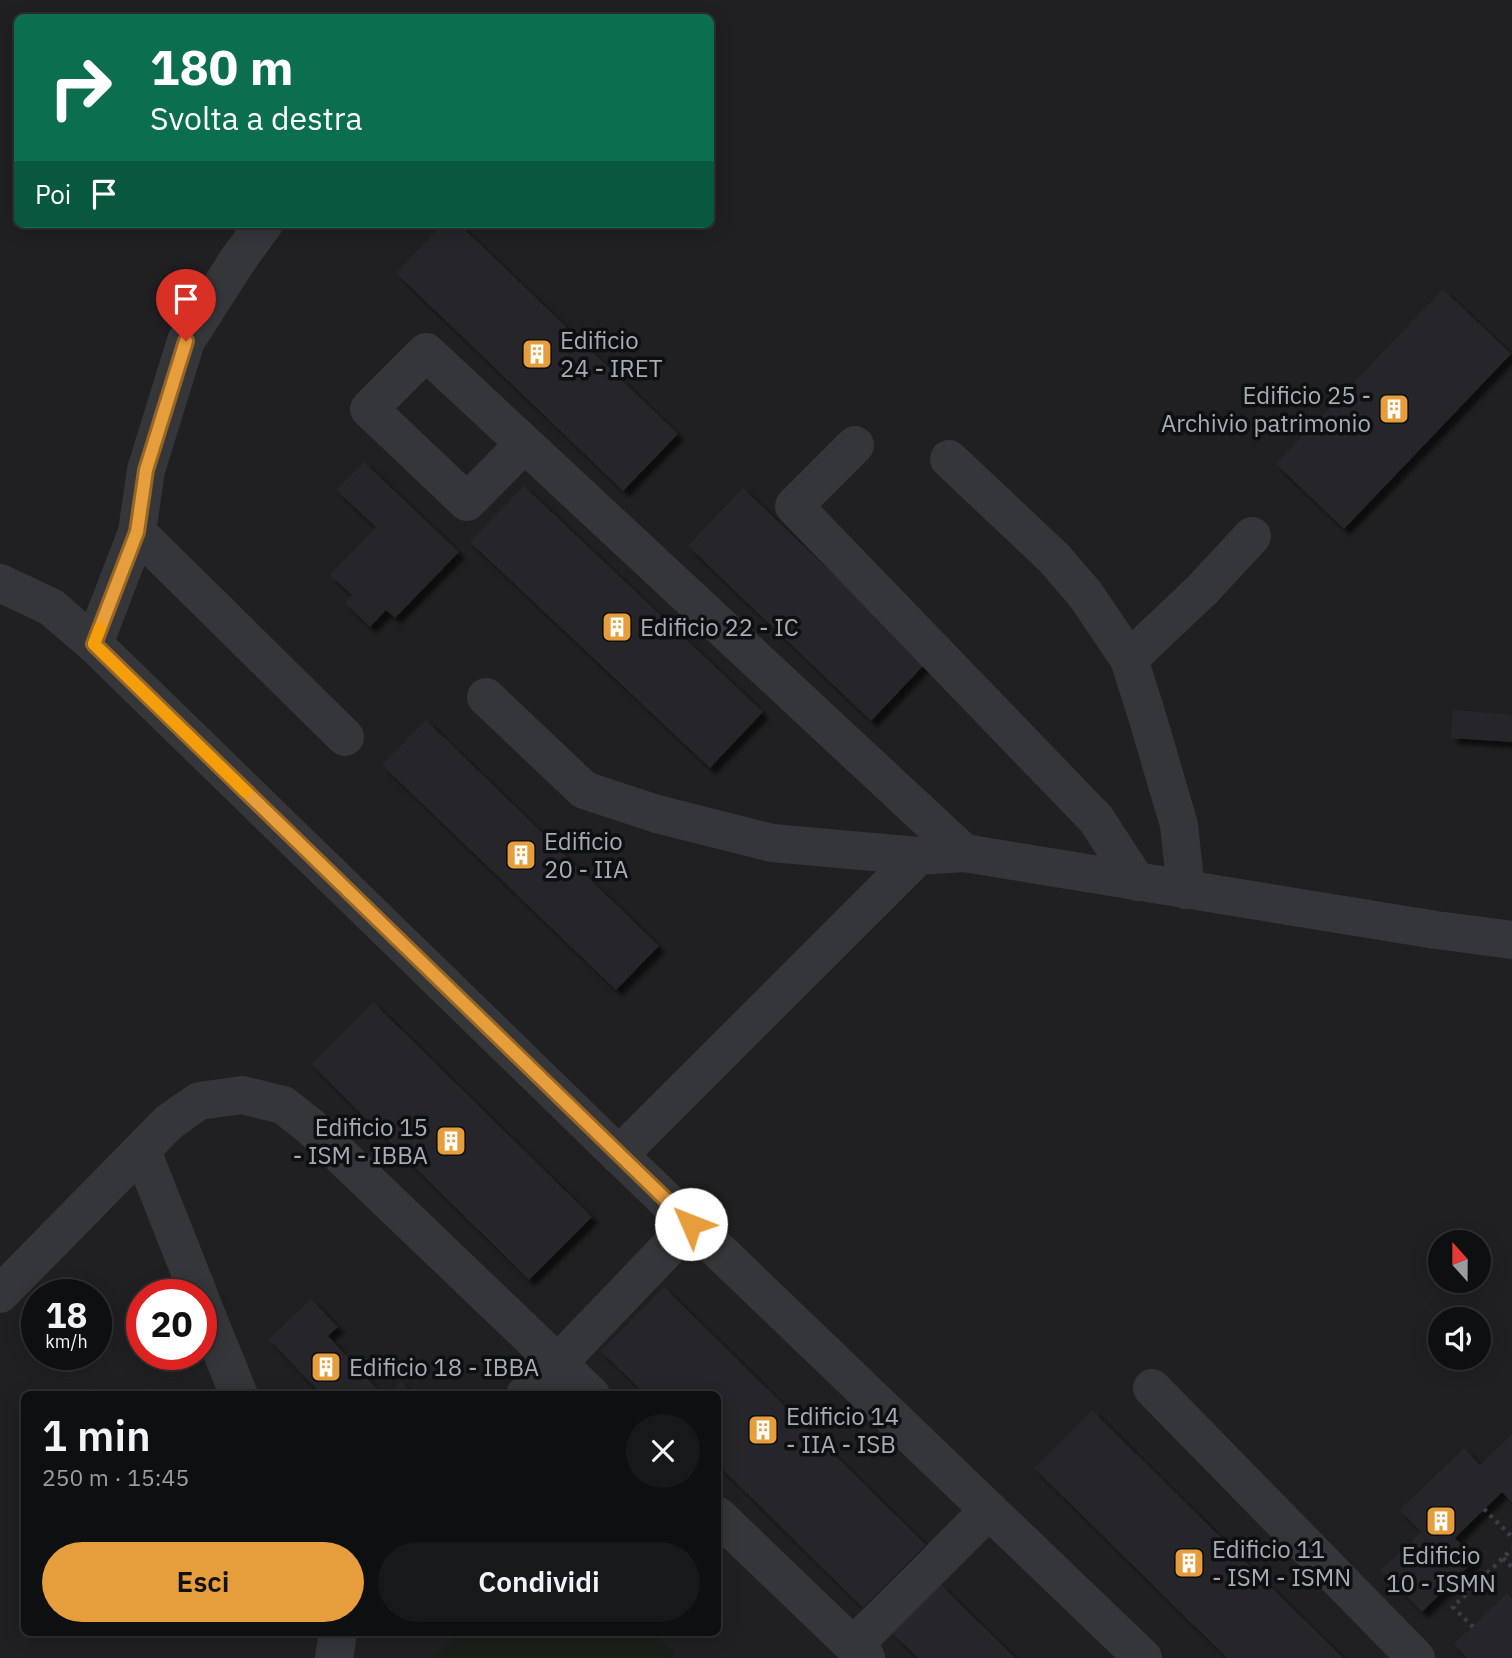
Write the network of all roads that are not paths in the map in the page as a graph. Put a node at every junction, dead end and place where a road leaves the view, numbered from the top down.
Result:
1 (261, 228) edge
2 (524, 444) dead end
3 (855, 445) dead end
4 (948, 459) dead end
5 (137, 532) junction
6 (1252, 536) dead end
7 (0, 583) edge
8 (94, 644) junction
9 (1129, 659) junction
10 (486, 697) dead end
11 (345, 737) dead end
12 (964, 853) junction
13 (918, 856) junction
14 (1137, 882) junction
15 (1186, 890) junction
16 (1512, 940) edge
17 (142, 1151) junction
18 (619, 1155) junction
19 (691, 1224) junction
20 (193, 1279) edge
21 (0, 1294) edge
22 (217, 1341) edge
23 (558, 1363) junction
24 (1152, 1388) dead end
25 (237, 1391) edge
26 (529, 1391) edge
27 (587, 1391) edge
28 (989, 1510) junction
29 (721, 1519) edge
30 (338, 1636) edge
31 (860, 1652) edge
32 (334, 1658) edge
33 (1143, 1658) edge
34 (1416, 1658) edge

1 - 5 lane
2 - 12 lane
3 - 14 lane
4 - 9 lane
5 - 8 lane
5 - 11 lane
6 - 9 lane
7 - 8 lane
8 - 18 lane
9 - 15 lane
10 - 13 lane
12 - 13 lane
12 - 14 lane
13 - 18 lane
14 - 15 lane
15 - 16 lane
17 - 20 lane
17 - 21 lane
17 - 23 lane
18 - 19 lane
19 - 23 lane
19 - 28 lane
22 - 25 lane
23 - 26 lane
23 - 27 lane
24 - 34 lane
28 - 31 lane
28 - 33 lane
29 - 31 lane
30 - 32 lane

